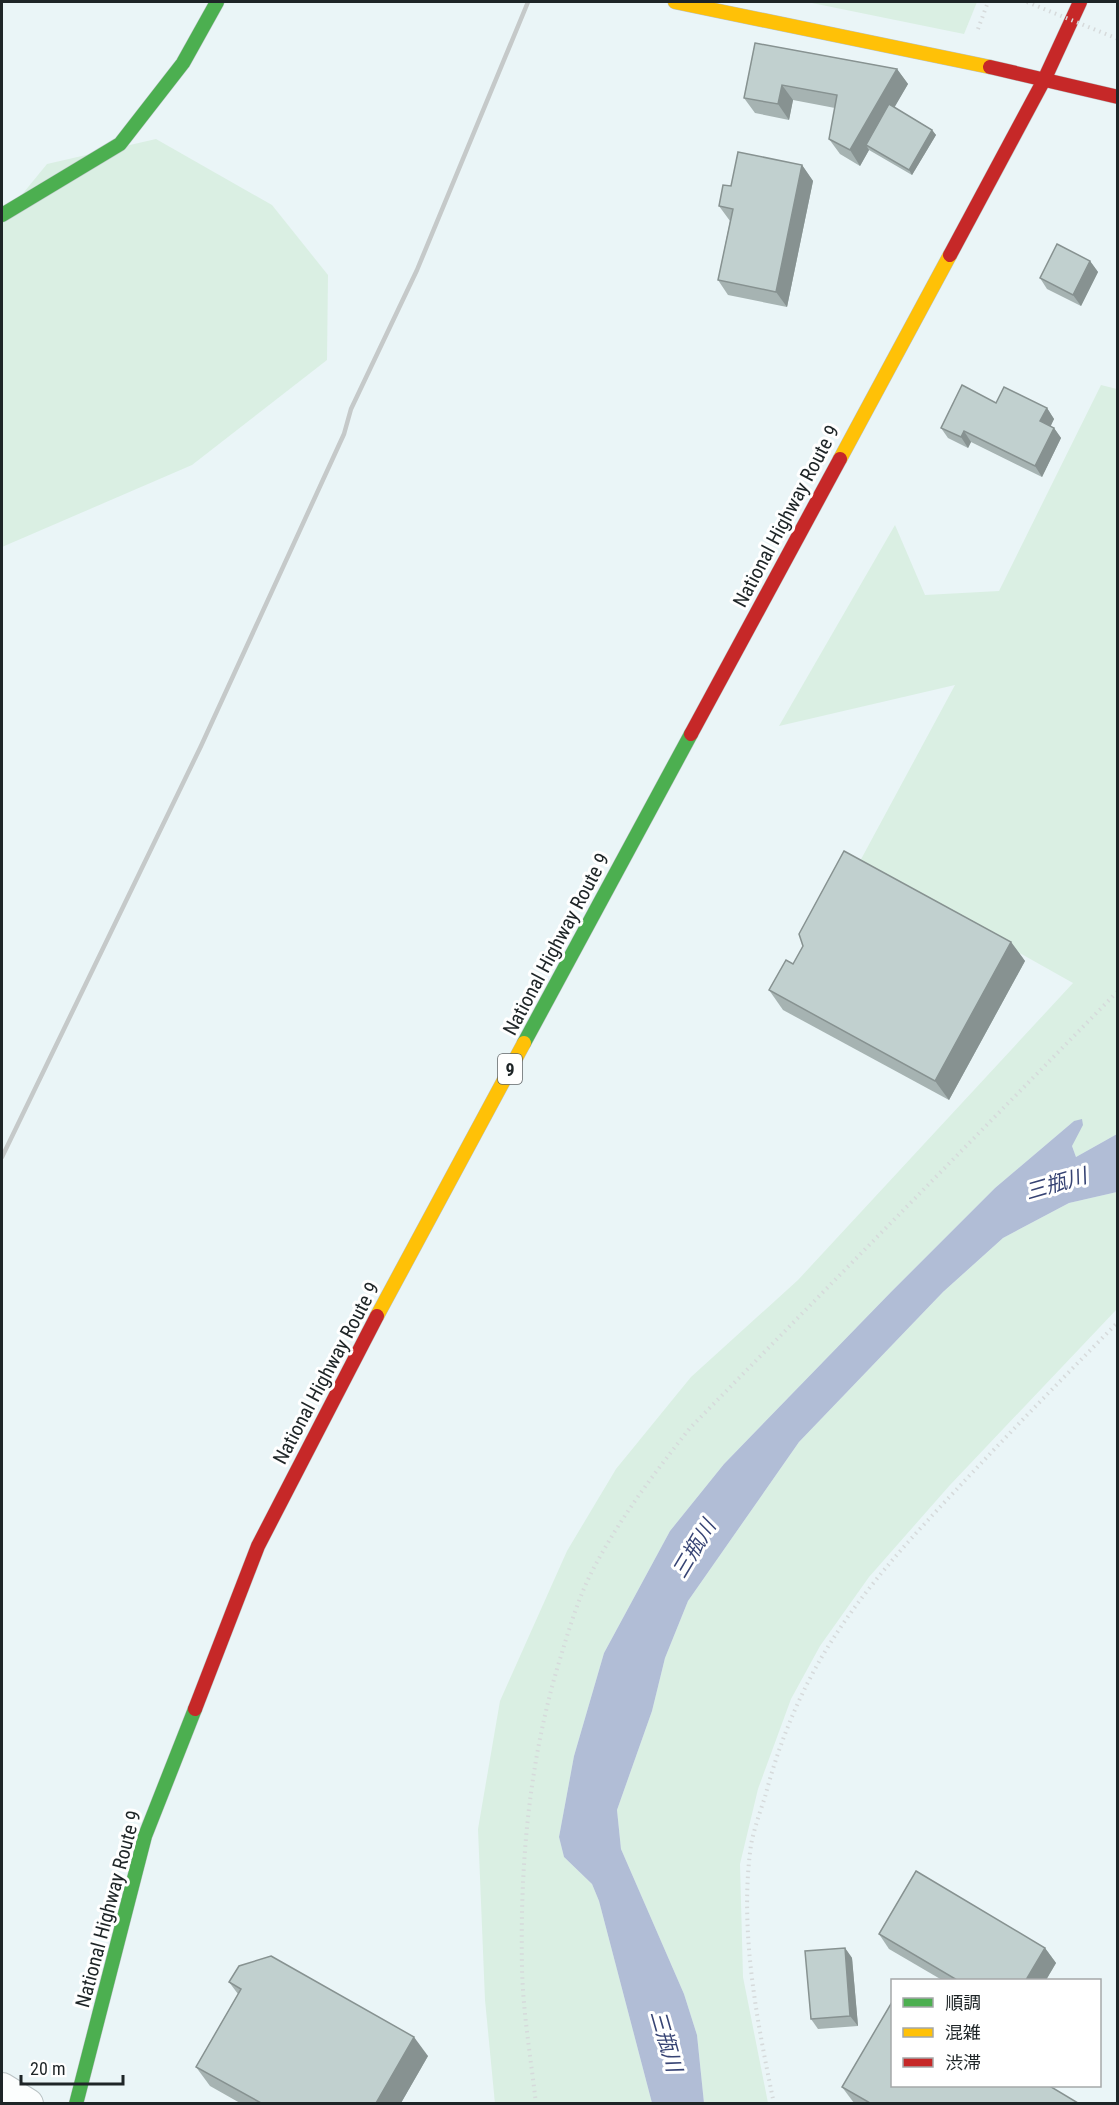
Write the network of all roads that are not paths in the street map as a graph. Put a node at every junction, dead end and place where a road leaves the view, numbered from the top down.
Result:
1 (217, 2) edge
2 (675, 2) edge
3 (1080, 2) edge
4 (710, 5) edge
5 (1045, 78) junction
6 (1118, 97) edge
7 (2, 215) edge
8 (2, 2088) edge
9 (28, 2103) edge
10 (76, 2103) edge

1 - 7 main road
2 - 4 main road
3 - 5 main road, National Highway Route 9 / 9
4 - 5 main road
5 - 6 main road
5 - 10 main road, National Highway Route 9 / 9
8 - 9 street

